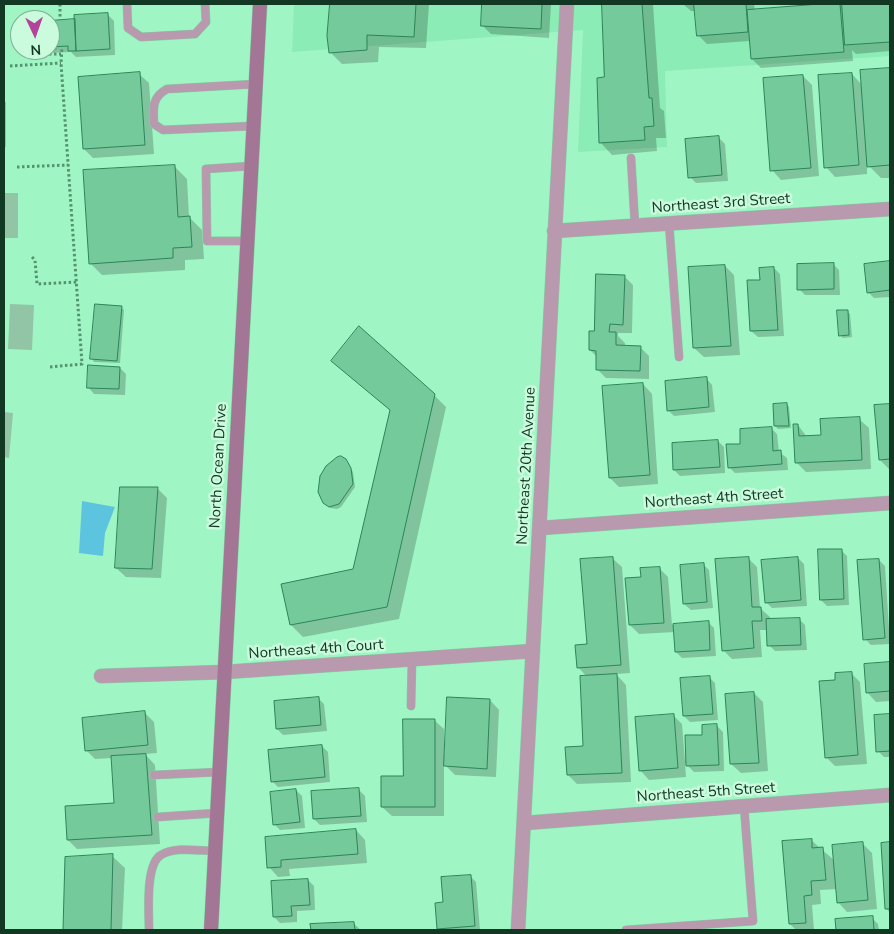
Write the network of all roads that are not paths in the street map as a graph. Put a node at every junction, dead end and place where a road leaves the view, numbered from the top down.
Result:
1 (127, 4) edge
2 (205, 4) edge
3 (260, 4) edge
4 (566, 4) edge
5 (256, 84) junction
6 (253, 126) junction
7 (631, 158) dead end
8 (251, 166) junction
9 (890, 209) edge
10 (669, 224) junction
11 (636, 226) junction
12 (554, 231) junction
13 (247, 241) junction
14 (679, 357) dead end
15 (890, 503) edge
16 (541, 528) junction
17 (533, 651) junction
18 (412, 659) junction
19 (225, 672) junction
20 (100, 676) dead end
21 (411, 706) dead end
22 (220, 772) junction
23 (154, 775) dead end
24 (890, 795) edge
25 (744, 806) junction
26 (217, 813) junction
27 (158, 817) dead end
28 (525, 823) junction
29 (215, 851) junction
30 (149, 930) edge
31 (211, 930) edge
32 (518, 930) edge
33 (626, 930) edge

1 - 2 lane
3 - 5 main road, North Ocean Drive
4 - 12 street, Northeast 20th Avenue
5 - 6 main road, North Ocean Drive
5 - 6 lane
6 - 8 main road, North Ocean Drive
7 - 11 lane
8 - 13 main road, North Ocean Drive
8 - 13 lane
9 - 10 street, Northeast 3rd Street
10 - 11 street, Northeast 3rd Street
10 - 14 lane
11 - 12 street, Northeast 3rd Street
12 - 16 street, Northeast 20th Avenue
13 - 19 main road, North Ocean Drive
15 - 16 street, Northeast 4th Street
16 - 17 street, Northeast 20th Avenue
17 - 18 street, Northeast 4th Court
17 - 28 street, Northeast 20th Avenue
18 - 19 street, Northeast 4th Court
18 - 21 lane
19 - 20 street, Northeast 4th Court
19 - 22 main road, North Ocean Drive
22 - 23 lane
22 - 26 main road, North Ocean Drive
24 - 25 street, Northeast 5th Street
25 - 28 street, Northeast 5th Street
25 - 33 lane
26 - 27 lane
26 - 29 main road, North Ocean Drive
28 - 32 street, Northeast 20th Avenue
29 - 30 lane
29 - 31 main road, North Ocean Drive

